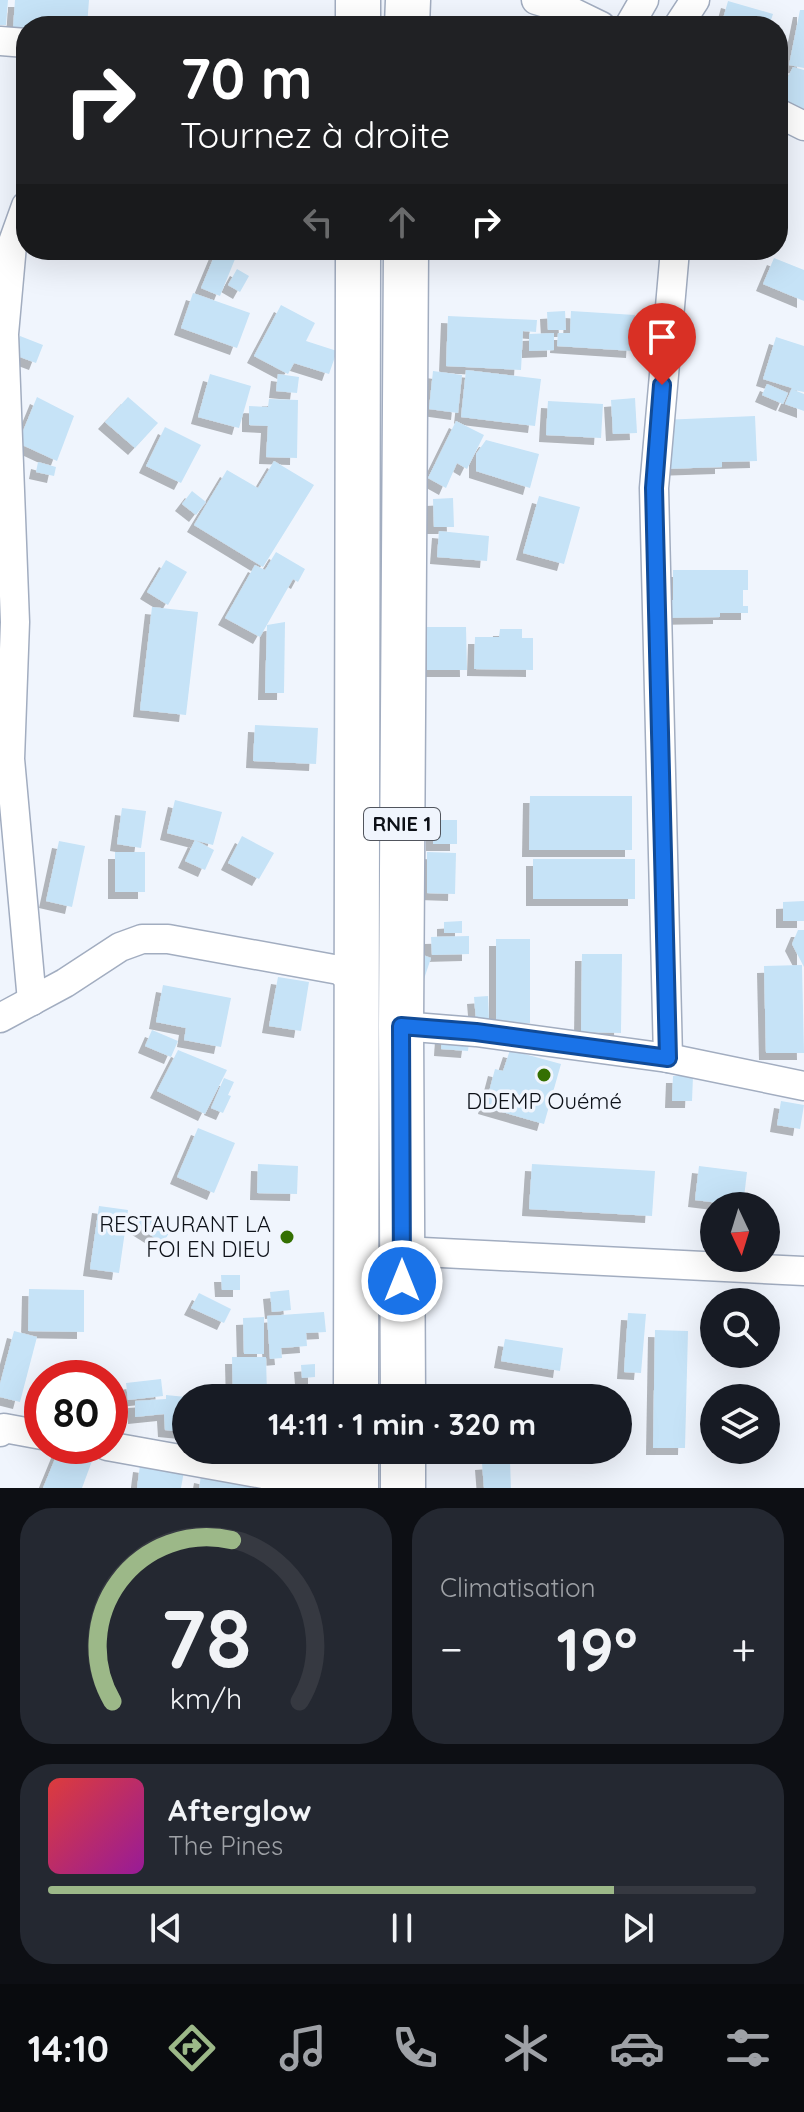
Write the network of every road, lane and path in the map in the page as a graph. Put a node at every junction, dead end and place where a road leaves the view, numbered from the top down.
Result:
1 (536, 0) edge
2 (580, 16) edge
3 (16, 234) edge
4 (340, 260) edge
5 (358, 260) edge
6 (406, 260) edge
7 (674, 260) edge
8 (2, 334) edge
9 (348, 977) junction
10 (32, 1001) junction
11 (0, 1018) edge
12 (401, 1026) junction
13 (668, 1058) junction
14 (804, 1086) edge
15 (402, 1251) junction
16 (804, 1271) edge
17 (335, 1384) edge
18 (356, 1384) edge
19 (403, 1384) edge
20 (0, 1432) edge
21 (24, 1432) edge
22 (128, 1450) edge
23 (403, 1464) edge
24 (345, 1476) edge
25 (403, 1488) edge

1 - 2 street
3 - 8 street
4 - 9 street
5 - 9 highway, RNIE 1
6 - 12 highway, RNIE 1
7 - 13 street
8 - 10 street
9 - 10 street
9 - 17 street
9 - 18 highway, RNIE 1
10 - 11 street
12 - 13 street
12 - 15 highway, RNIE 1
13 - 14 street
15 - 16 street
15 - 19 highway, RNIE 1
20 - 21 street
22 - 24 street
23 - 25 highway

